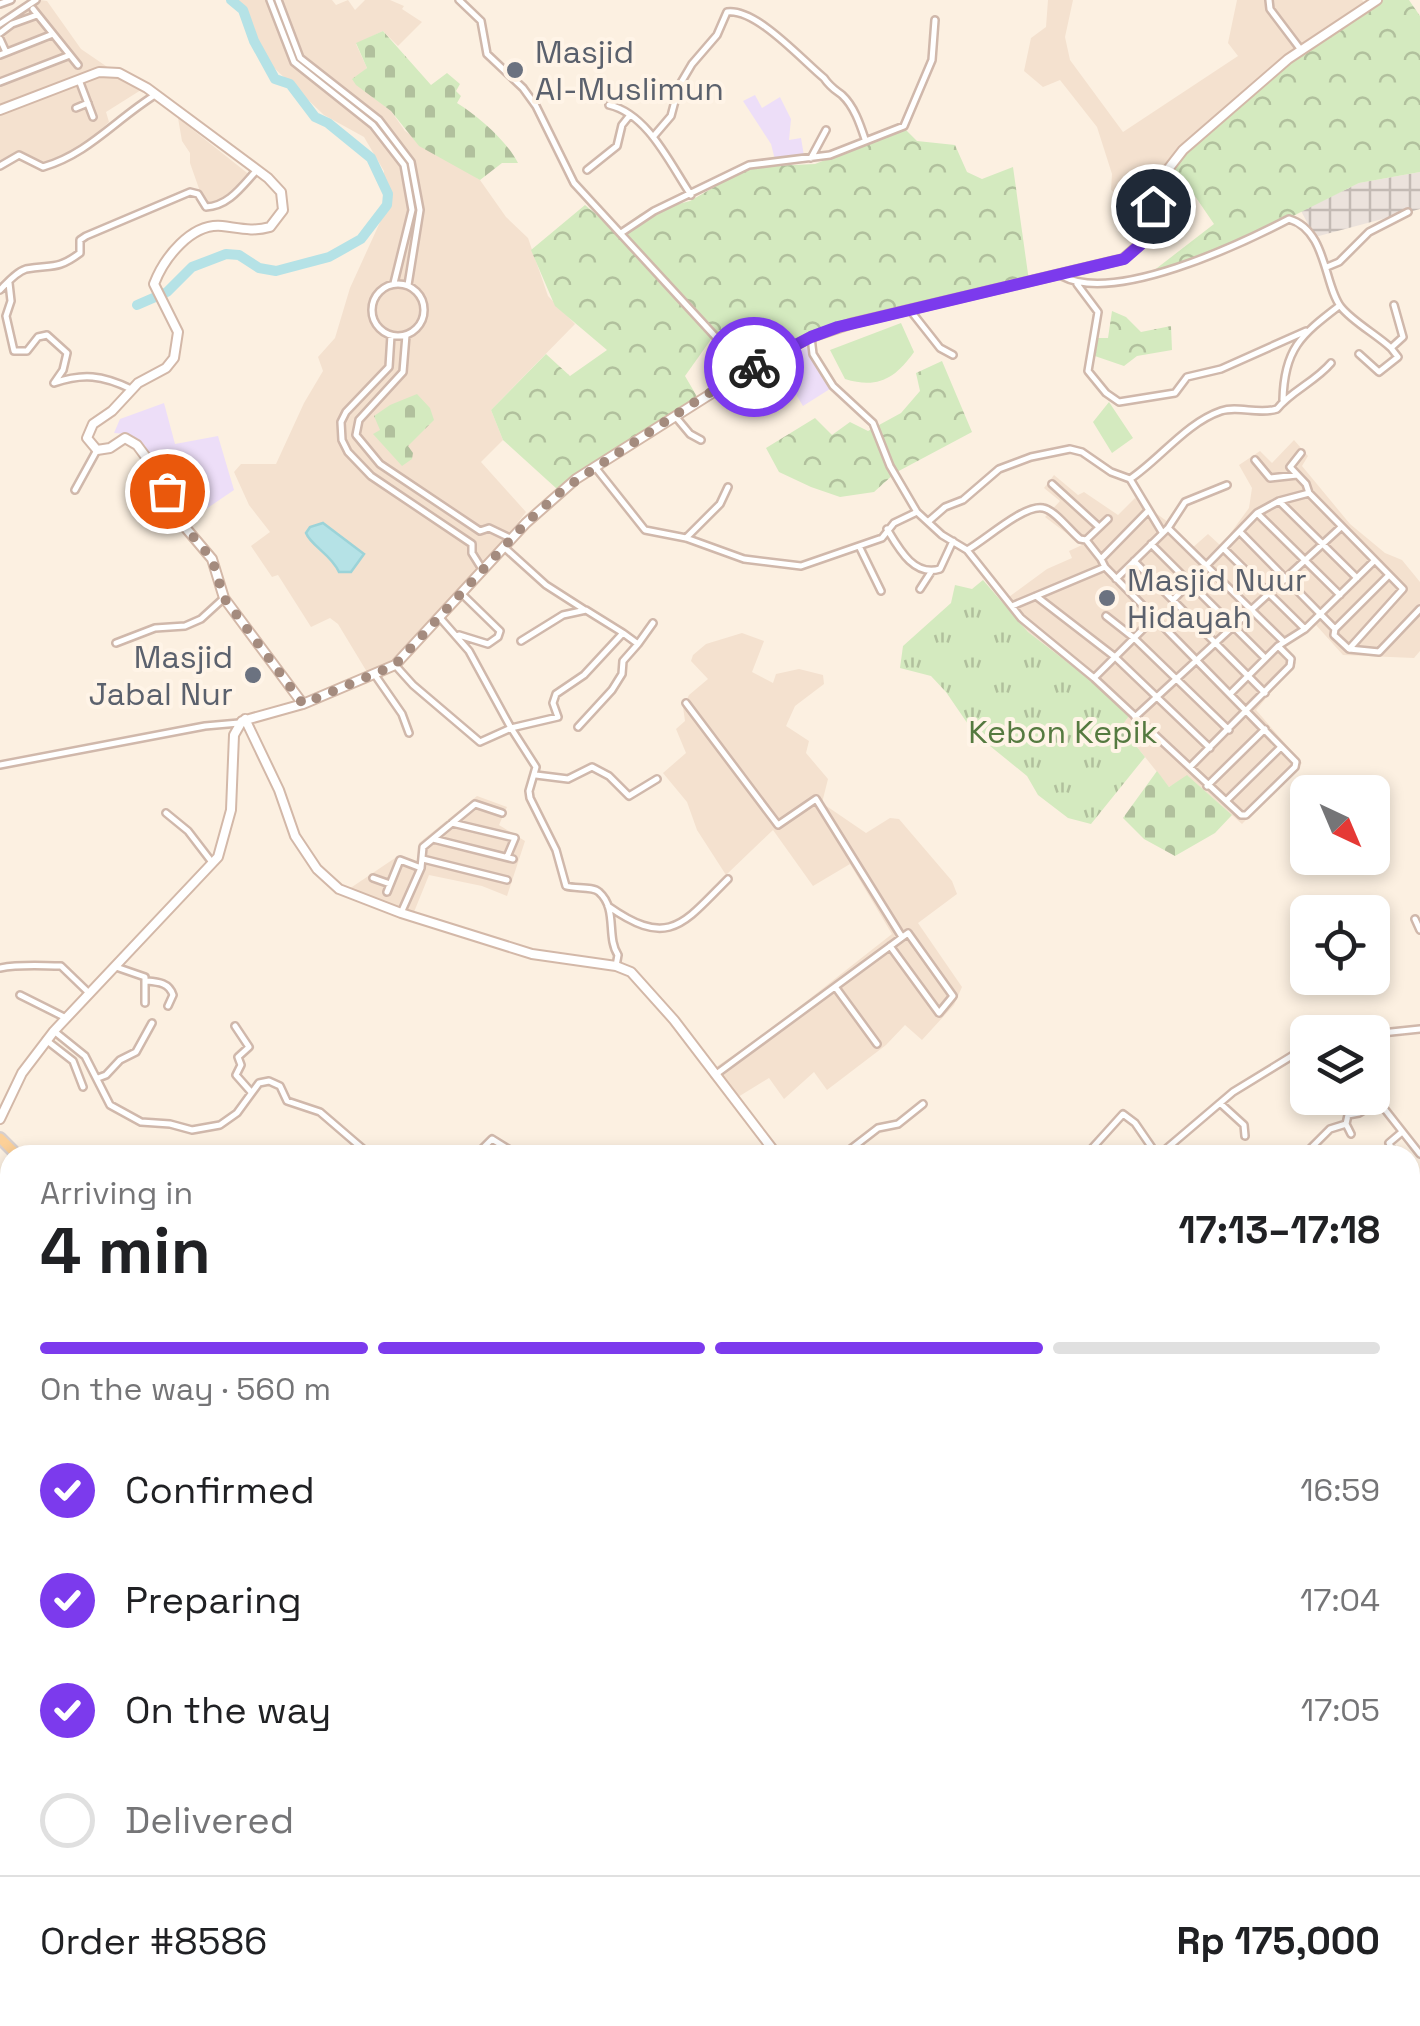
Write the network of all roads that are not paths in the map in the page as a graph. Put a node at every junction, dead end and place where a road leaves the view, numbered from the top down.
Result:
1 (11, 0) edge
2 (36, 0) edge
3 (270, 0) edge
4 (278, 0) edge
5 (459, 0) edge
6 (1269, 0) edge
7 (1377, 0) edge
8 (0, 4) edge
9 (935, 20) dead end
10 (0, 24) edge
11 (53, 34) junction
12 (0, 36) edge
13 (1300, 50) junction
14 (3, 53) edge
15 (70, 55) junction
16 (78, 65) dead end
17 (78, 80) junction
18 (0, 82) edge
19 (156, 95) junction
20 (88, 103) junction
21 (609, 105) dead end
22 (76, 108) dead end
23 (0, 109) edge
24 (630, 115) junction
25 (93, 118) dead end
26 (826, 130) dead end
27 (652, 137) junction
28 (865, 139) junction
29 (811, 158) junction
30 (0, 166) edge
31 (257, 170) junction
32 (587, 170) dead end
33 (691, 195) junction
34 (1408, 212) dead end
35 (622, 232) junction
36 (1328, 267) junction
37 (1058, 274) junction
38 (9, 281) junction
39 (394, 283) junction
40 (408, 284) junction
41 (1077, 284) junction
42 (0, 290) edge
43 (1339, 306) junction
44 (1394, 306) dead end
45 (910, 310) junction
46 (1306, 331) junction
47 (391, 335) junction
48 (406, 335) junction
49 (811, 337) junction
50 (1390, 348) junction
51 (1359, 354) dead end
52 (953, 356) dead end
53 (1331, 363) dead end
54 (746, 371) junction
55 (130, 389) junction
56 (1284, 400) junction
57 (675, 416) junction
58 (701, 440) dead end
59 (96, 450) junction
60 (1301, 453) dead end
61 (1255, 460) dead end
62 (595, 468) junction
63 (1298, 475) junction
64 (1130, 479) junction
65 (1052, 484) dead end
66 (1227, 485) dead end
67 (414, 486) junction
68 (728, 486) dead end
69 (75, 490) dead end
70 (1308, 493) junction
71 (406, 499) junction
72 (1279, 502) junction
73 (917, 512) junction
74 (1147, 512) junction
75 (1257, 513) junction
76 (1108, 519) dead end
77 (930, 521) junction
78 (1099, 528) junction
79 (1340, 528) junction
80 (887, 529) junction
81 (1165, 530) junction
82 (480, 532) junction
83 (1240, 532) junction
84 (686, 538) junction
85 (513, 539) junction
86 (1086, 540) junction
87 (954, 541) junction
88 (472, 544) junction
89 (1150, 544) junction
90 (1322, 544) junction
91 (506, 548) junction
92 (860, 548) junction
93 (966, 550) junction
94 (1224, 550) junction
95 (1100, 559) junction
96 (1375, 560) junction
97 (1134, 561) junction
98 (1305, 561) junction
99 (1207, 566) junction
100 (1105, 567) junction
101 (485, 571) junction
102 (931, 572) junction
103 (1389, 575) junction
104 (1357, 578) junction
105 (1116, 579) junction
106 (1286, 579) junction
107 (1190, 582) junction
108 (920, 589) dead end
109 (882, 591) dead end
110 (1270, 593) junction
111 (1340, 594) junction
112 (463, 595) junction
113 (1036, 596) junction
114 (224, 598) junction
115 (1173, 600) junction
116 (1012, 606) junction
117 (1250, 608) junction
118 (1420, 608) edge
119 (586, 610) junction
120 (1321, 615) junction
121 (1106, 616) dead end
122 (1154, 618) junction
123 (441, 619) junction
124 (654, 623) dead end
125 (1232, 625) junction
126 (1305, 629) junction
127 (1336, 629) junction
128 (622, 633) junction
129 (456, 634) junction
130 (1134, 638) junction
131 (521, 641) dead end
132 (116, 642) dead end
133 (1214, 643) junction
134 (638, 644) junction
135 (1281, 644) junction
136 (1349, 648) junction
137 (1115, 657) junction
138 (1265, 658) junction
139 (1195, 659) junction
140 (395, 665) junction
141 (375, 675) junction
142 (1248, 675) junction
143 (1094, 678) junction
144 (1175, 678) junction
145 (1265, 693) junction
146 (1230, 694) junction
147 (1155, 697) junction
148 (686, 703) dead end
149 (303, 704) junction
150 (1247, 712) junction
151 (1135, 717) junction
152 (242, 721) junction
153 (578, 727) dead end
154 (512, 728) junction
155 (1265, 728) junction
156 (1229, 730) junction
157 (409, 734) dead end
158 (1281, 747) junction
159 (1210, 748) junction
160 (0, 766) edge
161 (1190, 768) junction
162 (536, 774) junction
163 (657, 779) dead end
164 (1207, 786) junction
165 (1226, 802) junction
166 (166, 813) dead end
167 (502, 813) dead end
168 (452, 823) junction
169 (432, 839) junction
170 (422, 859) junction
171 (213, 864) junction
172 (421, 868) junction
173 (373, 878) dead end
174 (728, 879) dead end
175 (507, 880) dead end
176 (390, 884) junction
177 (387, 892) dead end
178 (605, 905) junction
179 (401, 913) junction
180 (1415, 919) dead end
181 (1420, 930) edge
182 (902, 937) junction
183 (890, 946) junction
184 (616, 966) junction
185 (116, 967) junction
186 (0, 968) edge
187 (148, 981) junction
188 (836, 988) junction
189 (90, 993) junction
190 (20, 995) dead end
191 (145, 1003) dead end
192 (168, 1006) dead end
193 (66, 1018) junction
194 (152, 1023) dead end
195 (235, 1026) dead end
196 (1420, 1029) edge
197 (54, 1030) junction
198 (1390, 1032) edge
199 (46, 1040) junction
200 (877, 1044) dead end
201 (1290, 1055) edge
202 (716, 1075) junction
203 (98, 1078) junction
204 (83, 1086) dead end
205 (251, 1092) junction
206 (1220, 1103) junction
207 (923, 1104) dead end
208 (1348, 1115) edge
209 (1389, 1115) edge
210 (0, 1119) edge
211 (1346, 1124) junction
212 (1402, 1132) junction
213 (1351, 1134) dead end
214 (1245, 1136) dead end
215 (358, 1145) edge
216 (769, 1145) edge
217 (856, 1145) edge
218 (1095, 1145) edge
219 (1151, 1145) edge
220 (1170, 1145) edge
221 (1314, 1145) edge
222 (1389, 1145) edge
223 (1412, 1145) edge

1 - 8 street
2 - 10 street
3 - 39 street
4 - 40 street
5 - 35 street
6 - 13 street
7 - 13 main road
9 - 28 street
11 - 12 street
11 - 14 street
11 - 15 street
12 - 14 street
13 - 37 main road
15 - 16 street
15 - 18 street
17 - 19 main road
17 - 20 street
17 - 23 main road
19 - 30 street
19 - 31 main road
20 - 22 street
20 - 25 street
21 - 24 street
24 - 27 street
24 - 32 street
26 - 29 street
27 - 28 street
27 - 33 street
28 - 29 street
29 - 33 street
31 - 38 street
31 - 55 main road
33 - 35 street
34 - 36 street
35 - 54 street
36 - 41 street
36 - 43 street
37 - 41 street
37 - 45 main road
38 - 42 street
38 - 55 street
39 - 40 street
39 - 47 street
40 - 48 street
41 - 46 street
43 - 46 street
43 - 50 street
44 - 50 street
45 - 49 main road
45 - 52 street
46 - 56 street
47 - 48 street
47 - 71 street
48 - 67 street
49 - 54 main road
49 - 73 street
50 - 51 street
53 - 56 street
54 - 57 main road
55 - 59 main road
56 - 64 street
57 - 58 street
57 - 62 main road
59 - 69 street
59 - 114 main road
60 - 63 street
61 - 63 street
62 - 84 street
62 - 85 main road
63 - 70 street
64 - 74 street
64 - 77 street
65 - 78 street
66 - 81 street
67 - 71 street
67 - 82 street
68 - 84 street
70 - 72 street
70 - 79 street
71 - 88 street
72 - 75 street
72 - 90 street
73 - 77 street
73 - 80 street
74 - 81 street
74 - 95 street
75 - 83 street
75 - 98 street
76 - 78 street
77 - 87 street
78 - 86 street
79 - 90 street
79 - 96 street
80 - 92 street
80 - 102 street
81 - 89 street
81 - 99 street
82 - 85 street
82 - 88 street
83 - 94 street
83 - 106 street
84 - 92 street
85 - 91 main road
86 - 93 street
86 - 95 street
87 - 93 street
87 - 102 street
88 - 101 street
89 - 97 street
89 - 107 street
90 - 98 street
90 - 104 street
91 - 101 main road
91 - 119 street
92 - 109 street
93 - 116 street
94 - 99 street
94 - 110 street
95 - 100 street
96 - 103 street
96 - 104 street
97 - 105 street
97 - 115 street
98 - 106 street
98 - 111 street
99 - 107 street
99 - 117 street
100 - 105 street
100 - 113 street
101 - 112 main road
102 - 108 street
103 - 127 street
103 - 136 street
104 - 111 street
105 - 122 street
106 - 110 street
106 - 120 street
107 - 115 street
107 - 125 street
110 - 117 street
110 - 126 street
111 - 120 street
112 - 123 main road
112 - 129 street
113 - 116 street
113 - 137 street
114 - 132 street
114 - 149 main road
115 - 133 street
116 - 143 street
117 - 125 street
117 - 135 street
118 - 136 street
119 - 128 street
119 - 131 street
120 - 126 street
120 - 127 street
121 - 130 street
122 - 130 street
122 - 139 street
123 - 129 street
123 - 140 main road
124 - 134 street
125 - 133 street
125 - 138 street
126 - 135 street
127 - 136 street
128 - 134 street
128 - 154 street
129 - 154 street
130 - 137 street
130 - 144 street
133 - 139 street
133 - 142 street
134 - 153 street
135 - 138 street
135 - 145 street
137 - 143 street
137 - 147 street
138 - 142 street
139 - 144 street
139 - 146 street
140 - 141 main road
140 - 154 street
141 - 149 main road
141 - 157 street
142 - 145 street
142 - 146 street
143 - 151 street
144 - 147 street
144 - 156 street
145 - 150 street
146 - 150 street
147 - 151 street
147 - 159 street
148 - 182 street
149 - 152 main road
150 - 155 street
150 - 156 street
151 - 161 street
152 - 160 street
152 - 171 main road
152 - 179 main road
154 - 162 street
155 - 158 street
155 - 164 street
156 - 159 street
158 - 165 street
158 - 165 street
159 - 161 street
161 - 164 street
162 - 163 street
162 - 178 street
164 - 165 street
166 - 171 street
167 - 168 street
168 - 169 street
168 - 169 street
169 - 170 street
170 - 172 street
170 - 175 street
171 - 185 main road
172 - 176 street
172 - 179 street
173 - 176 street
174 - 178 street
176 - 177 street
178 - 184 street
179 - 184 main road
180 - 181 street
182 - 183 street
182 - 183 street
183 - 188 street
184 - 202 main road
185 - 187 street
185 - 189 main road
186 - 189 street
187 - 191 street
187 - 192 street
188 - 200 street
188 - 202 street
189 - 193 main road
190 - 193 street
193 - 197 main road
194 - 203 street
195 - 205 street
196 - 198 street
197 - 199 main road
197 - 203 street
199 - 204 street
199 - 210 main road
201 - 206 street
202 - 216 main road
203 - 205 street
205 - 215 street
206 - 214 street
206 - 220 street
207 - 217 street
208 - 211 street
209 - 212 street
211 - 213 street
211 - 221 street
212 - 222 street
212 - 223 street
218 - 219 street

